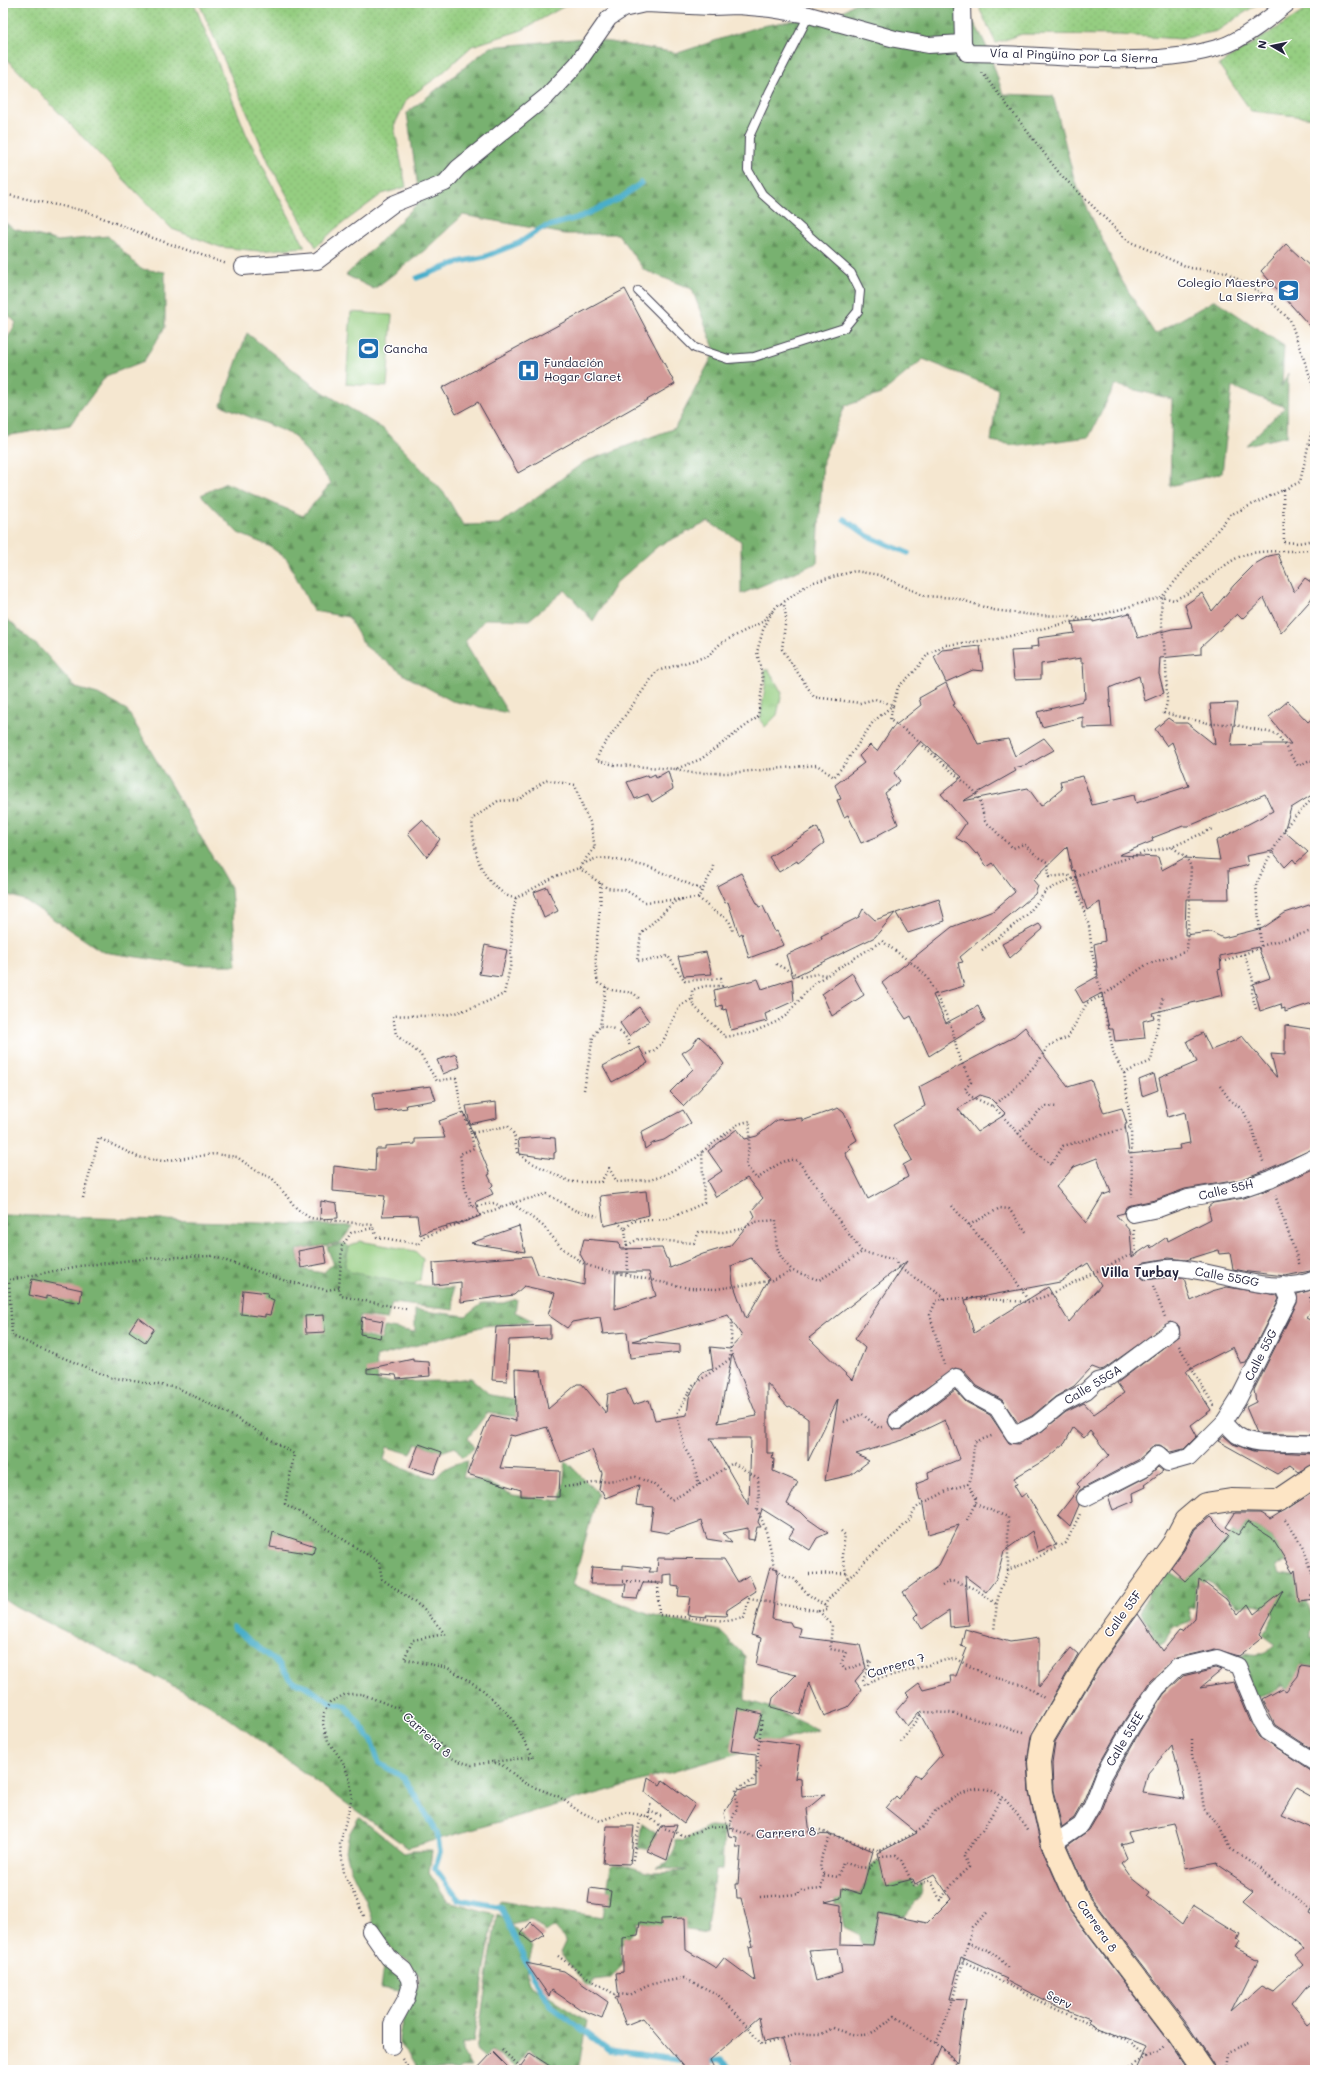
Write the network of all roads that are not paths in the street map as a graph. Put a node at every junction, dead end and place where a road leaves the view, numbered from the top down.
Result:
1 (962, 3) edge
2 (1288, 3) edge
3 (809, 15) junction
4 (965, 48) junction
5 (243, 267) dead end
6 (638, 291) dead end
7 (1315, 1157) edge
8 (1134, 1214) road end
9 (1147, 1271) dead end
10 (1315, 1279) edge
11 (1283, 1285) junction
12 (1171, 1331) dead end
13 (897, 1421) road end
14 (1224, 1422) junction
15 (1315, 1445) edge
16 (1315, 1476) edge
17 (1085, 1498) road end
18 (1315, 1762) edge
19 (1053, 1844) junction
20 (370, 1931) road end
21 (392, 2046) dead end
22 (1203, 2070) edge

1 - 4 street
2 - 4 street, Vía al Pingüino por La Sierra
3 - 4 street, Vía al Pingüino por La Sierra
3 - 5 street, Vía al Pingüino por La Sierra
3 - 6 lane
7 - 8 street, Calle 55H
9 - 11 street, Calle 55GG
10 - 11 street
11 - 14 street, Calle 55G
12 - 13 street, Calle 55GA
14 - 15 street
14 - 17 street
16 - 19 street, Calle 55F
18 - 19 street, Calle 55EE
19 - 22 street, Carrera 8
20 - 21 street

